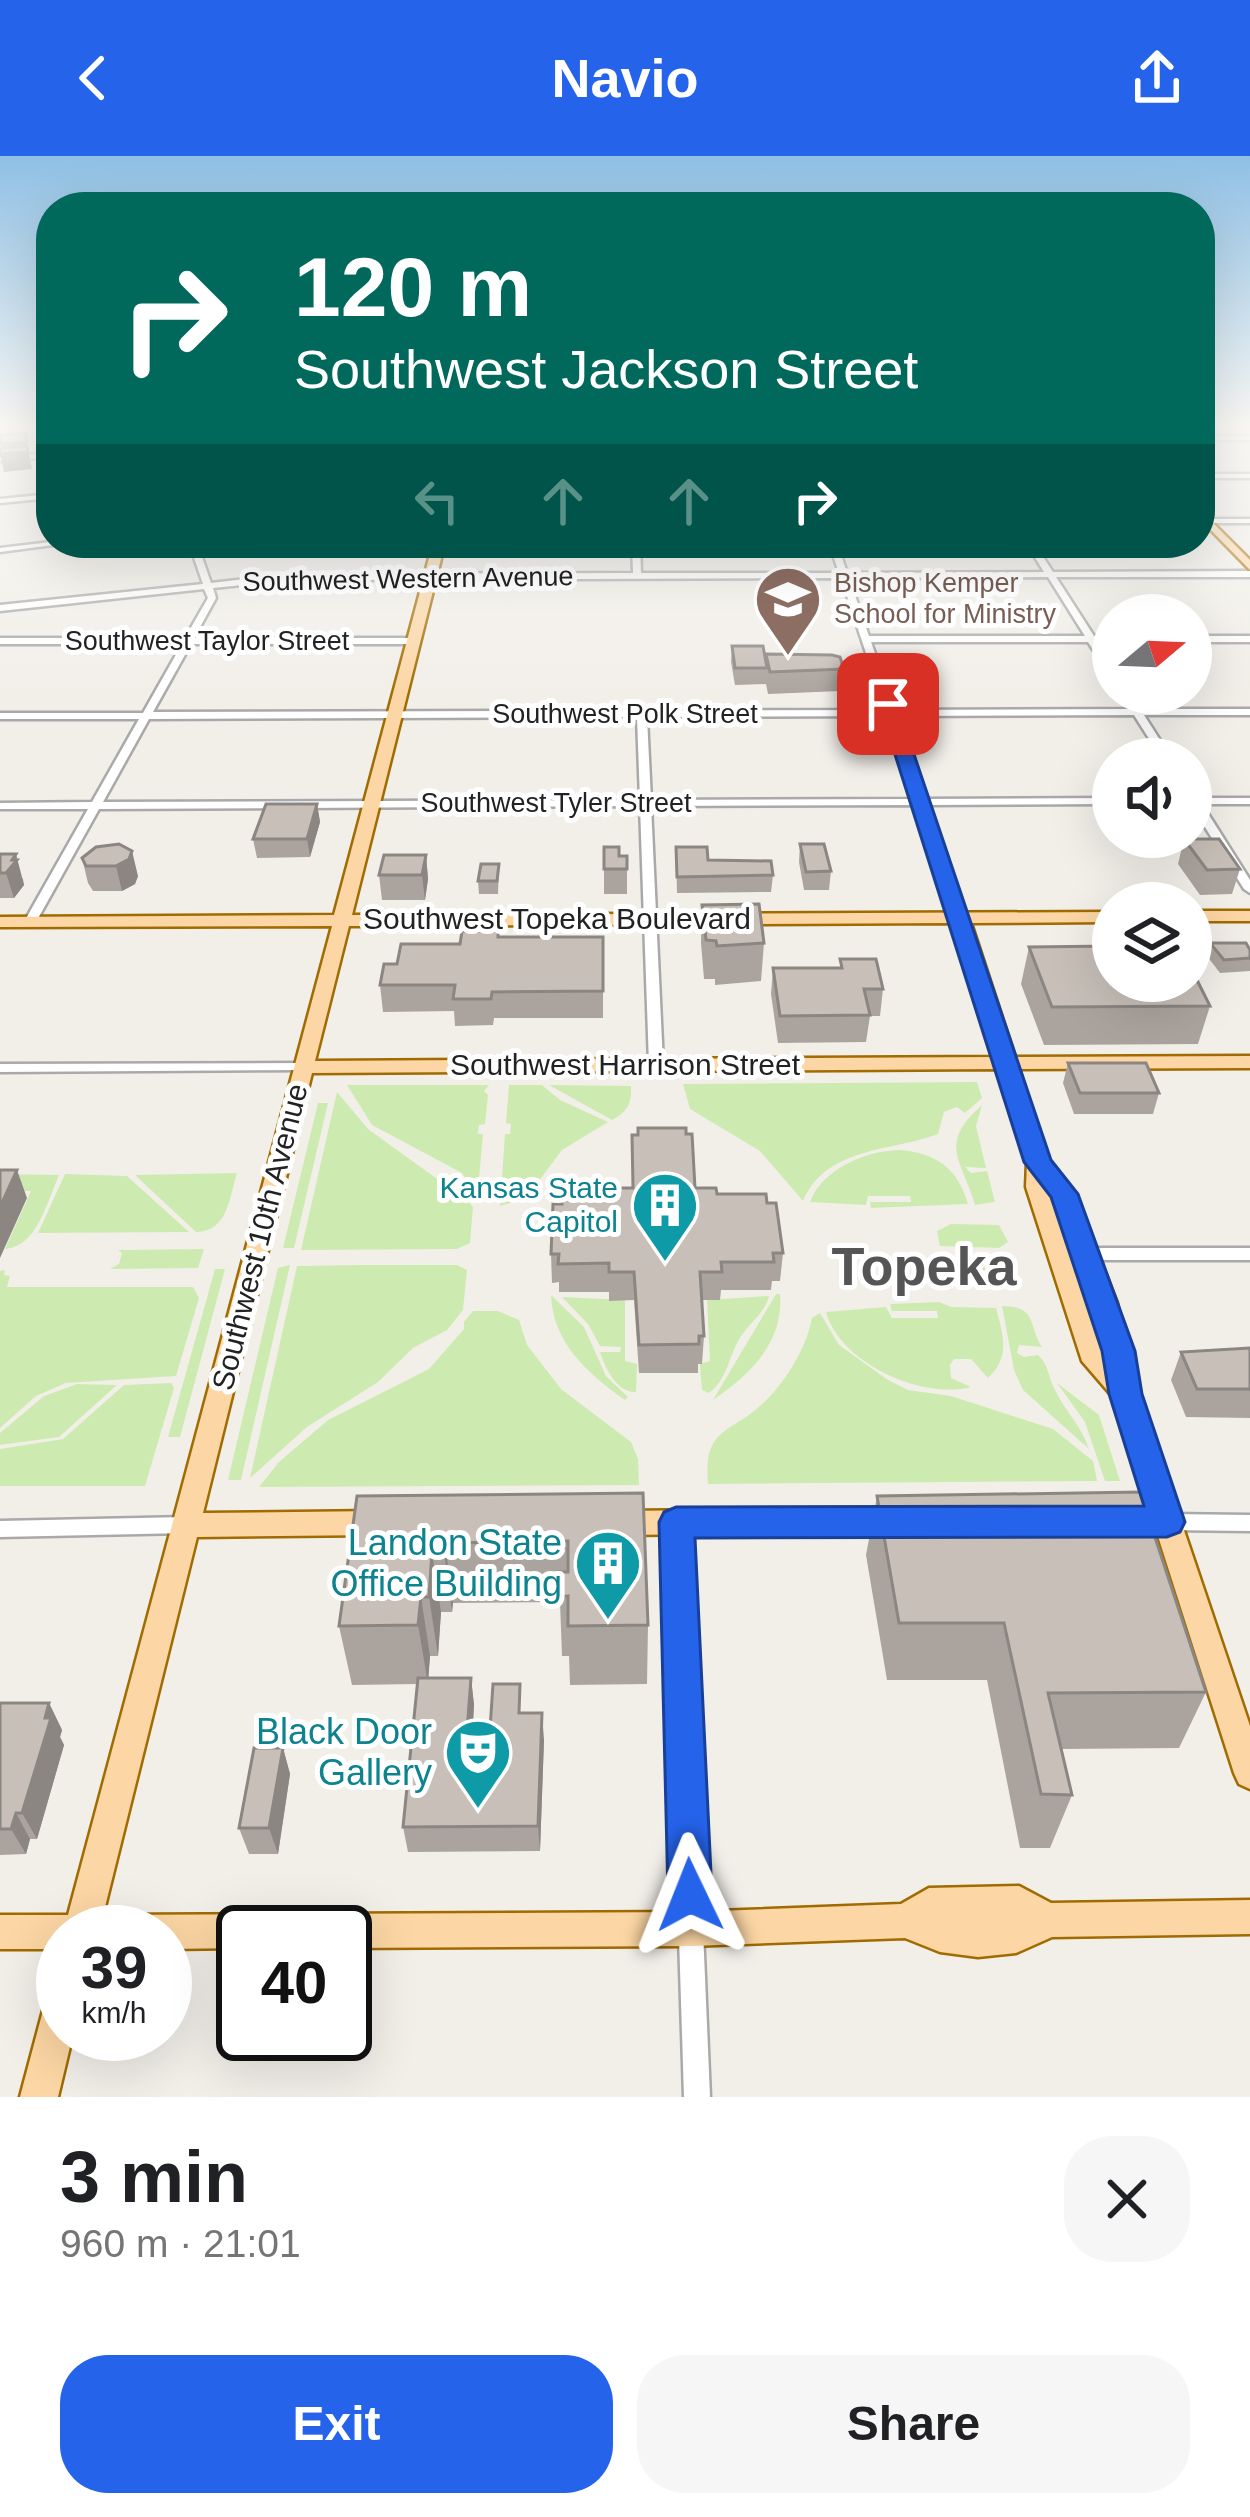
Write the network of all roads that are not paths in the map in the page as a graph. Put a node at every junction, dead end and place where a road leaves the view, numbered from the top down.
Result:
1 (1215, 519) edge
2 (1250, 521) edge
3 (1215, 532) edge
4 (36, 546) edge
5 (0, 550) edge
6 (199, 558) edge
7 (435, 558) edge
8 (636, 558) edge
9 (838, 558) edge
10 (1040, 558) edge
11 (1250, 570) edge
12 (1051, 575) junction
13 (637, 576) junction
14 (844, 576) junction
15 (430, 577) junction
16 (209, 584) junction
17 (0, 608) edge
18 (866, 639) junction
19 (1091, 639) joint
20 (1212, 639) edge
21 (1250, 639) edge
22 (414, 640) junction
23 (0, 641) edge
24 (187, 641) junction
25 (1092, 712) edge
26 (1212, 712) edge
27 (1250, 712) edge
28 (891, 713) junction
29 (395, 714) junction
30 (642, 714) junction
31 (146, 715) junction
32 (0, 716) edge
33 (1212, 800) edge
34 (1092, 801) edge
35 (1250, 801) edge
36 (921, 802) junction
37 (645, 803) junction
38 (372, 804) junction
39 (97, 805) junction
40 (0, 806) edge
41 (1212, 830) edge
42 (1250, 889) edge
43 (1092, 916) edge
44 (1212, 916) edge
45 (1250, 916) edge
46 (960, 917) junction
47 (651, 919) junction
48 (342, 920) junction
49 (0, 922) edge
50 (30, 922) junction
51 (1250, 1062) edge
52 (1006, 1063) junction
53 (656, 1064) junction
54 (304, 1067) junction
55 (0, 1068) edge
56 (1072, 1254) junction
57 (1250, 1254) edge
58 (937, 1520) edge
59 (1091, 1520) edge
60 (676, 1522) junction
61 (1167, 1522) junction
62 (396, 1523) edge
63 (583, 1523) edge
64 (1250, 1523) edge
65 (186, 1526) junction
66 (0, 1529) edge
67 (1250, 1773) edge
68 (89, 1905) edge
69 (1250, 1917) edge
70 (691, 1929) junction
71 (192, 1931) edge
72 (0, 1932) edge
73 (36, 1932) edge
74 (48, 2061) edge
75 (39, 2097) edge
76 (697, 2097) edge

1 - 2 street
3 - 11 main road
4 - 5 street
6 - 16 street
7 - 15 main road, Southwest 10th Avenue
8 - 13 street
9 - 14 street
10 - 12 street
11 - 12 street, Southwest Western Avenue
12 - 14 street, Southwest Western Avenue
12 - 19 street
13 - 14 street, Southwest Western Avenue
13 - 15 street, Southwest Western Avenue
14 - 18 street
15 - 16 street, Southwest Western Avenue
15 - 22 main road, Southwest 10th Avenue
16 - 17 street, Southwest Western Avenue
16 - 24 street
18 - 19 street
18 - 28 street
20 - 21 street
22 - 24 street, Southwest Taylor Street
22 - 29 main road, Southwest 10th Avenue
23 - 24 street, Southwest Taylor Street
24 - 31 street
25 - 28 street, Southwest Polk Street
26 - 27 street, Southwest Polk Street
28 - 30 street, Southwest Polk Street
28 - 36 street
29 - 30 street, Southwest Polk Street
29 - 31 street, Southwest Polk Street
29 - 38 main road, Southwest 10th Avenue
30 - 37 street
31 - 32 street, Southwest Polk Street
31 - 39 street
33 - 35 street
34 - 36 street, Southwest Tyler Street
36 - 37 street, Southwest Tyler Street
36 - 46 street
37 - 38 street, Southwest Tyler Street
37 - 47 street
38 - 39 street, Southwest Tyler Street
38 - 48 main road, Southwest 10th Avenue
39 - 40 street, Southwest Tyler Street
39 - 50 street
41 - 42 street
43 - 46 main road, Southwest Topeka Boulevard
44 - 45 main road
46 - 47 main road, Southwest Topeka Boulevard
46 - 52 main road
47 - 48 main road, Southwest Topeka Boulevard
47 - 53 street
48 - 50 main road, Southwest Topeka Boulevard
48 - 54 main road, Southwest 10th Avenue
49 - 50 main road, Southwest Topeka Boulevard
51 - 52 main road, Southwest Harrison Street
52 - 53 main road, Southwest Harrison Street
52 - 56 main road
53 - 54 main road, Southwest Harrison Street
54 - 55 street, Southwest Harrison Street
54 - 65 main road, Southwest 10th Avenue
56 - 57 street
56 - 61 main road
58 - 60 main road
59 - 61 main road
60 - 63 main road
60 - 70 street
61 - 64 street
61 - 67 main road
62 - 65 main road
65 - 66 street
65 - 68 main road, Southwest 10th Avenue
69 - 70 main road
70 - 71 main road
70 - 76 street
72 - 73 main road
74 - 75 main road

